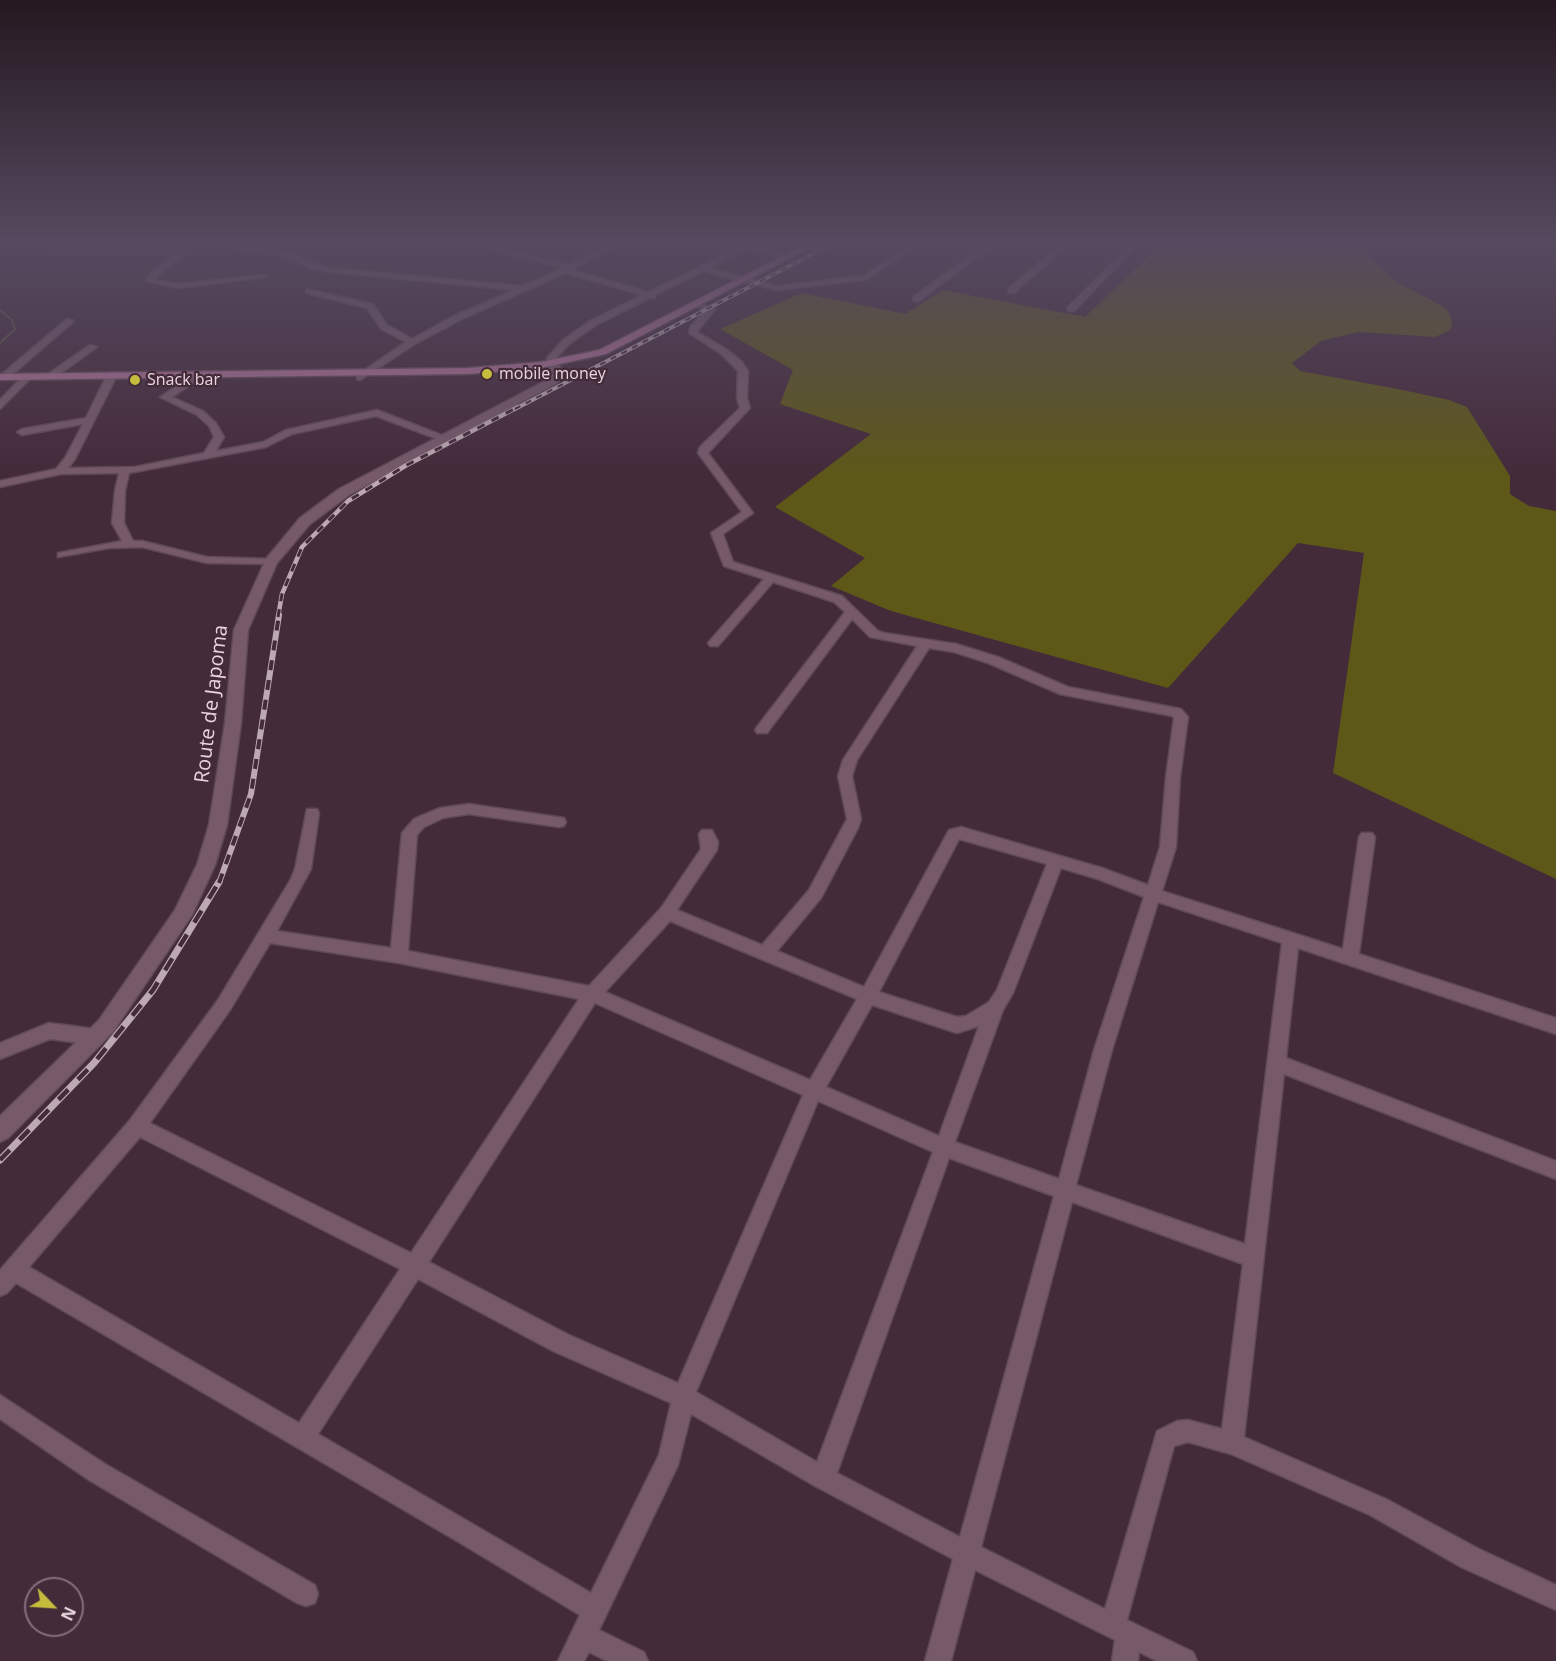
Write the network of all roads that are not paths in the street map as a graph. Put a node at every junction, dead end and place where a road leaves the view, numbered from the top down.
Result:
1 (67, 324) edge
2 (382, 324) edge
3 (447, 324) edge
4 (592, 324) edge
5 (658, 324) edge
6 (698, 324) edge
7 (412, 342) junction
8 (93, 346) dead end
9 (556, 368) junction
10 (361, 375) junction
11 (51, 376) junction
12 (111, 377) junction
13 (2, 378) edge
14 (194, 378) junction
15 (26, 379) junction
16 (0, 406) edge
17 (89, 420) junction
18 (22, 432) dead end
19 (444, 438) junction
20 (208, 454) junction
21 (125, 470) junction
22 (60, 471) junction
23 (0, 484) edge
24 (129, 544) junction
25 (62, 555) dead end
26 (271, 562) junction
27 (770, 579) junction
28 (852, 611) junction
29 (714, 643) dead end
30 (925, 644) junction
31 (762, 730) dead end
32 (312, 813) dead end
33 (559, 822) dead end
34 (707, 834) dead end
35 (1367, 837) dead end
36 (1055, 863) junction
37 (1153, 894) junction
38 (667, 913) junction
39 (267, 936) junction
40 (1291, 938) junction
41 (765, 954) junction
42 (399, 956) junction
43 (1350, 957) junction
44 (592, 994) junction
45 (868, 996) junction
46 (995, 1007) junction
47 (1556, 1026) edge
48 (95, 1037) junction
49 (0, 1052) edge
50 (1275, 1062) junction
51 (814, 1090) junction
52 (137, 1126) junction
53 (0, 1131) edge
54 (943, 1147) junction
55 (1556, 1170) edge
56 (1065, 1192) junction
57 (1253, 1257) junction
58 (415, 1267) junction
59 (7, 1278) edge
60 (683, 1397) junction
61 (0, 1406) edge
62 (303, 1437) junction
63 (1232, 1443) junction
64 (823, 1478) junction
65 (966, 1553) junction
66 (306, 1594) dead end
67 (1556, 1598) edge
68 (595, 1610) junction
69 (1121, 1630) junction
70 (583, 1636) junction
71 (571, 1661) edge
72 (635, 1661) edge
73 (938, 1661) edge
74 (1125, 1661) edge
75 (1184, 1661) edge

1 - 13 street
2 - 7 street
3 - 7 street
4 - 9 street
5 - 9 main road
6 - 27 street
7 - 10 street
8 - 11 street
9 - 10 main road
9 - 19 street, Route de Japoma
10 - 12 main road
10 - 14 main road
11 - 12 main road
11 - 15 main road
12 - 14 main road
12 - 15 main road
12 - 17 street
13 - 15 main road
14 - 20 street
15 - 16 street
17 - 18 street
17 - 22 street
19 - 20 street
19 - 26 street, Route de Japoma
20 - 21 street
21 - 22 street
21 - 24 street
22 - 23 street
24 - 25 street
24 - 26 street
26 - 48 street, Route de Japoma
27 - 28 street
27 - 29 street
28 - 30 street
28 - 31 street
30 - 37 street
30 - 41 street
32 - 39 street
33 - 42 street
34 - 38 street
35 - 43 street
36 - 37 street
36 - 45 street
36 - 46 street
37 - 40 street
37 - 56 street
38 - 41 street
38 - 44 street
39 - 42 street
39 - 52 street
40 - 43 street
40 - 50 street
41 - 45 street
42 - 44 street
43 - 47 street
44 - 51 street
44 - 58 street
45 - 46 street
45 - 51 street
46 - 54 street
48 - 49 street
48 - 53 street, Route de Japoma
50 - 55 street
50 - 57 street
51 - 54 street
51 - 60 street
52 - 58 street
52 - 59 street
54 - 56 street
54 - 64 street
56 - 57 street
56 - 65 street
57 - 63 street
58 - 60 street
58 - 62 street
59 - 62 street
60 - 64 street
60 - 68 street
61 - 66 street
62 - 68 street
63 - 67 street
63 - 69 street
64 - 65 street
65 - 69 street
65 - 73 street
68 - 70 street
69 - 74 street
69 - 75 street
70 - 71 street
70 - 72 street

